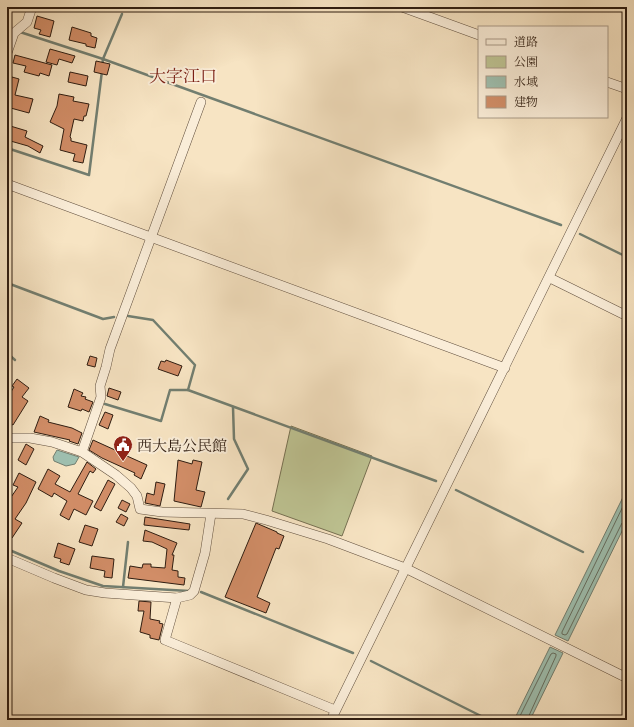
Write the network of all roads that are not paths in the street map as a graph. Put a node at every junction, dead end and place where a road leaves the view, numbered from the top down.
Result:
1 (32, 7) edge
2 (402, 7) edge
3 (478, 35) edge
4 (7, 53) edge
5 (608, 82) edge
6 (627, 89) edge
7 (201, 102) dead end
8 (627, 118) edge
9 (7, 184) edge
10 (152, 237) junction
11 (550, 278) junction
12 (627, 316) edge
13 (505, 368) junction
14 (7, 438) edge
15 (82, 452) junction
16 (211, 514) junction
17 (7, 558) edge
18 (405, 568) junction
19 (177, 598) junction
20 (627, 678) edge
21 (336, 710) junction
22 (331, 720) edge

1 - 4 street
2 - 3 street
5 - 6 street
7 - 10 street
8 - 11 street
9 - 10 street
10 - 13 street
10 - 15 street
11 - 12 street
11 - 13 street
13 - 18 street
14 - 15 street
15 - 16 street
16 - 18 street
16 - 19 street
17 - 19 street
18 - 20 street
18 - 21 street
19 - 21 street
21 - 22 street

